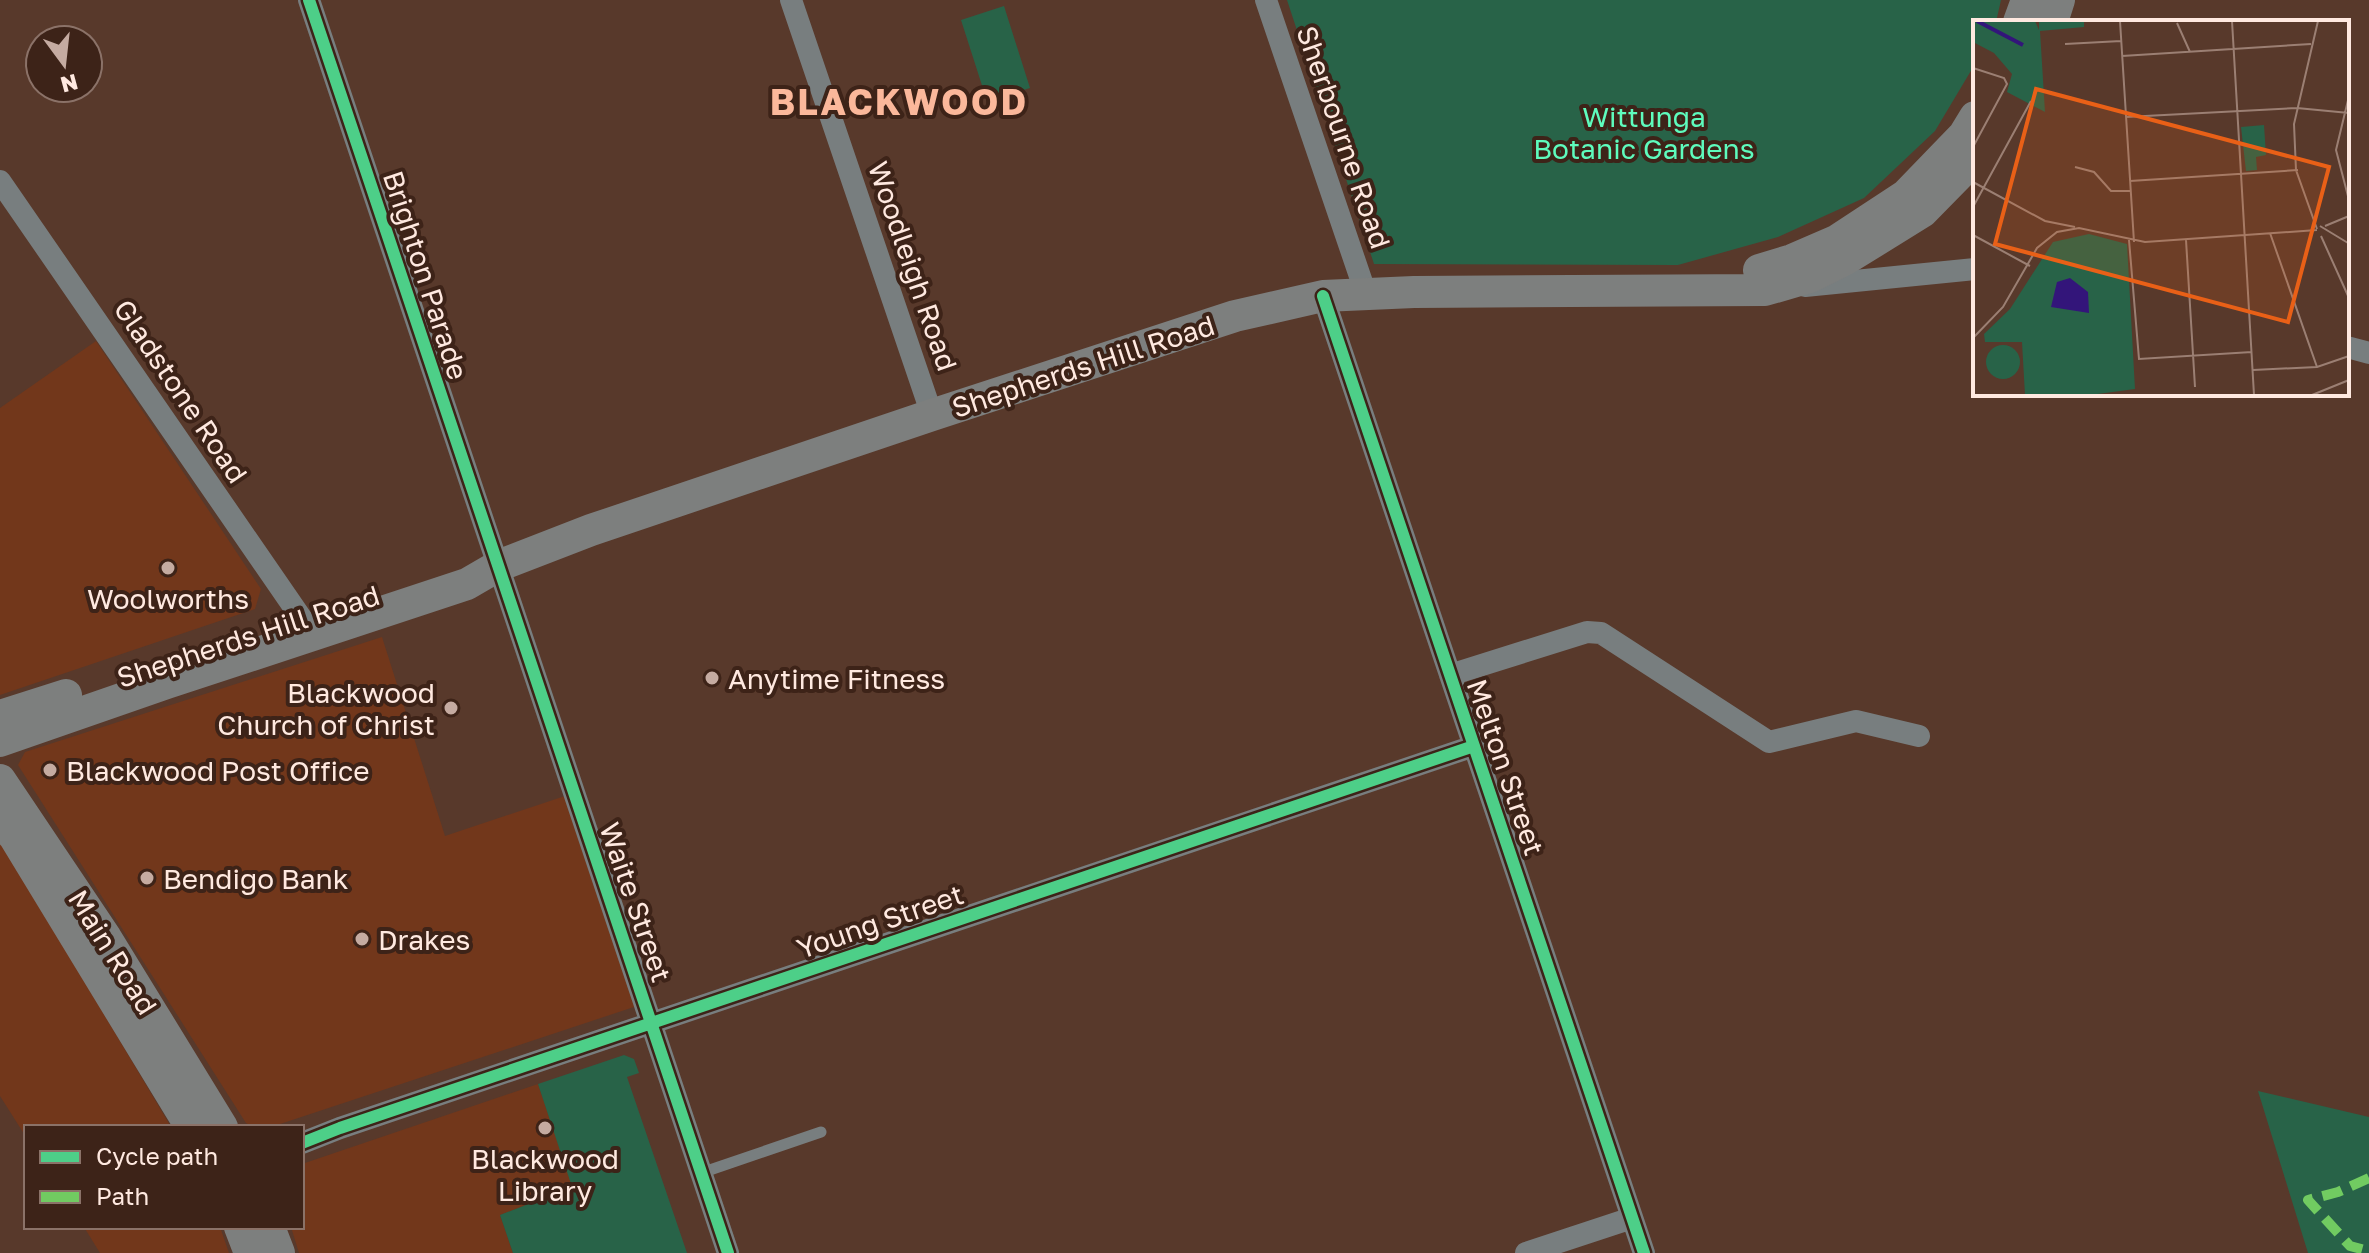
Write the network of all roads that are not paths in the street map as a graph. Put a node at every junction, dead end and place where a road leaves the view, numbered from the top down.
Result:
1 (309, 0) edge
2 (791, 0) edge
3 (1266, 0) edge
4 (2027, 0) edge
5 (2059, 0) edge
6 (2020, 20) edge
7 (2053, 20) edge
8 (1973, 120) edge
9 (1973, 160) edge
10 (0, 181) edge
11 (1973, 269) edge
12 (1765, 290) junction
13 (1691, 291) junction
14 (1366, 294) junction
15 (1323, 296) junction
16 (2349, 348) edge
17 (2369, 353) edge
18 (932, 415) junction
19 (498, 566) junction
20 (308, 627) junction
21 (1450, 675) junction
22 (9, 730) edge
23 (1919, 736) dead end
24 (1474, 746) junction
25 (1, 781) edge
26 (0, 821) edge
27 (651, 1023) junction
28 (190, 1125) edge
29 (221, 1125) edge
30 (821, 1132) dead end
31 (304, 1142) edge
32 (701, 1173) junction
33 (1632, 1218) junction
34 (241, 1229) edge
35 (270, 1229) edge
36 (250, 1253) edge
37 (279, 1253) edge
38 (728, 1253) edge
39 (1526, 1253) edge
40 (1644, 1253) edge

1 - 19 street, Brighton Parade
2 - 18 street, Woodleigh Road
3 - 14 street, Sherbourne Road
4 - 6 main road
5 - 7 main road
8 - 13 main road, Shepherds Hill Road
9 - 12 main road, Shepherds Hill Road
10 - 20 street, Gladstone Road
11 - 12 street
12 - 13 main road, Shepherds Hill Road
13 - 14 main road, Shepherds Hill Road
14 - 15 main road, Shepherds Hill Road
15 - 18 main road, Shepherds Hill Road
15 - 21 street, Melton Street
16 - 17 street
18 - 19 main road, Shepherds Hill Road
19 - 20 main road, Shepherds Hill Road
19 - 27 street, Waite Street
20 - 22 main road, Shepherds Hill Road
21 - 23 street
21 - 24 street, Melton Street
22 - 25 main road
24 - 27 street, Young Street
24 - 33 street, Melton Street
25 - 29 main road, Main Road
26 - 28 main road, Main Road
27 - 31 street, Young Street
27 - 32 street, Waite Street
30 - 32 lane
32 - 38 street, Waite Street
33 - 39 street
33 - 40 street, Melton Street
34 - 36 main road
35 - 37 main road

